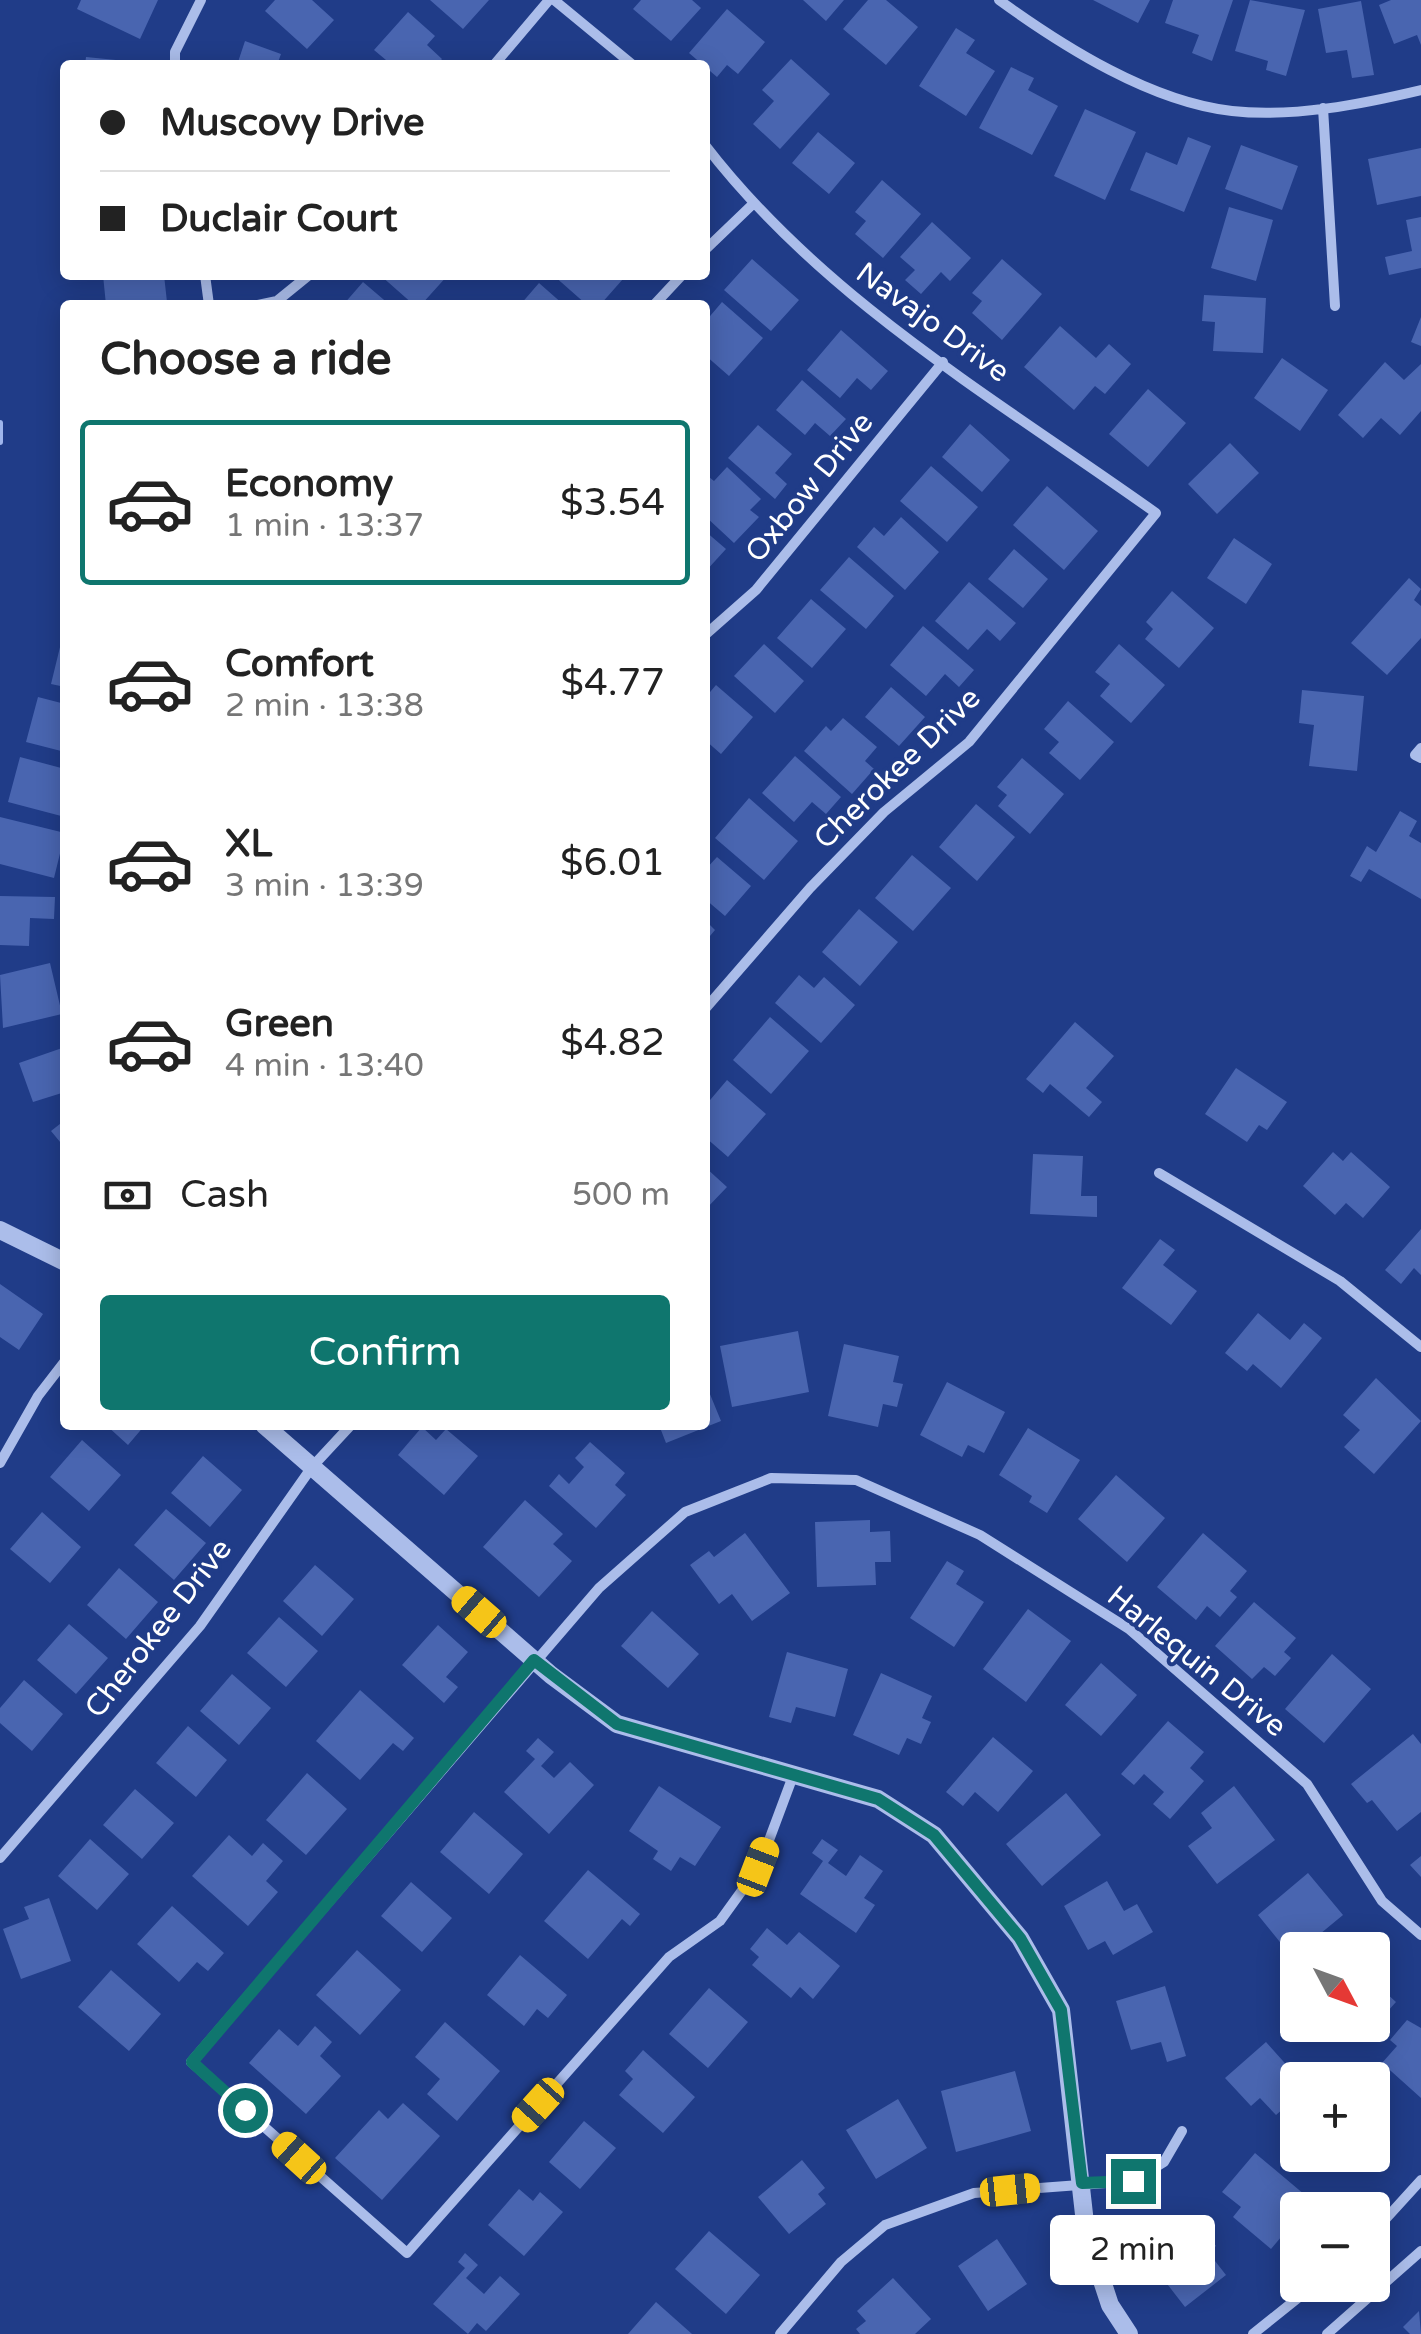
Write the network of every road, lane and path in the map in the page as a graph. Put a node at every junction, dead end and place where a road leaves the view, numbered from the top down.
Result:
1 (201, 0) edge
2 (551, 0) edge
3 (999, 0) edge
4 (175, 60) edge
5 (498, 60) edge
6 (627, 60) edge
7 (1421, 90) edge
8 (1323, 108) junction
9 (710, 151) edge
10 (754, 203) junction
11 (710, 245) edge
12 (303, 280) edge
13 (677, 280) edge
14 (278, 300) edge
15 (659, 300) edge
16 (1334, 306) dead end
17 (943, 362) junction
18 (1156, 513) joint
19 (710, 631) edge
20 (710, 1003) edge
21 (1159, 1173) dead end
22 (4, 1231) edge
23 (60, 1259) edge
24 (1421, 1347) edge
25 (60, 1367) edge
26 (270, 1430) edge
27 (346, 1430) edge
28 (0, 1464) edge
29 (312, 1467) junction
30 (534, 1660) junction
31 (793, 1776) junction
32 (0, 1858) edge
33 (1421, 1935) edge
34 (1182, 2131) dead end
35 (1421, 2180) edge
36 (1082, 2183) junction
37 (1390, 2214) edge
38 (1421, 2251) edge
39 (1293, 2302) edge
40 (780, 2334) edge
41 (1130, 2334) edge
42 (1253, 2334) edge
43 (1327, 2334) edge

1 - 4 street
2 - 5 street
2 - 6 street
3 - 8 street
7 - 8 street
8 - 16 street
9 - 10 street, Navajo Drive
10 - 11 street
10 - 17 street, Navajo Drive
12 - 14 street
13 - 15 street
17 - 18 street, Navajo Drive
17 - 19 street, Oxbow Drive
18 - 20 street, Cherokee Drive
21 - 24 street
22 - 23 street
25 - 28 street
26 - 29 street
27 - 29 street, Cherokee Drive
29 - 30 street
29 - 32 street, Cherokee Drive
30 - 31 street
30 - 31 street, Harlequin Drive
30 - 33 street, Harlequin Drive
31 - 36 street
34 - 36 street
35 - 37 street
36 - 40 street
36 - 41 street
38 - 43 street
39 - 42 street

